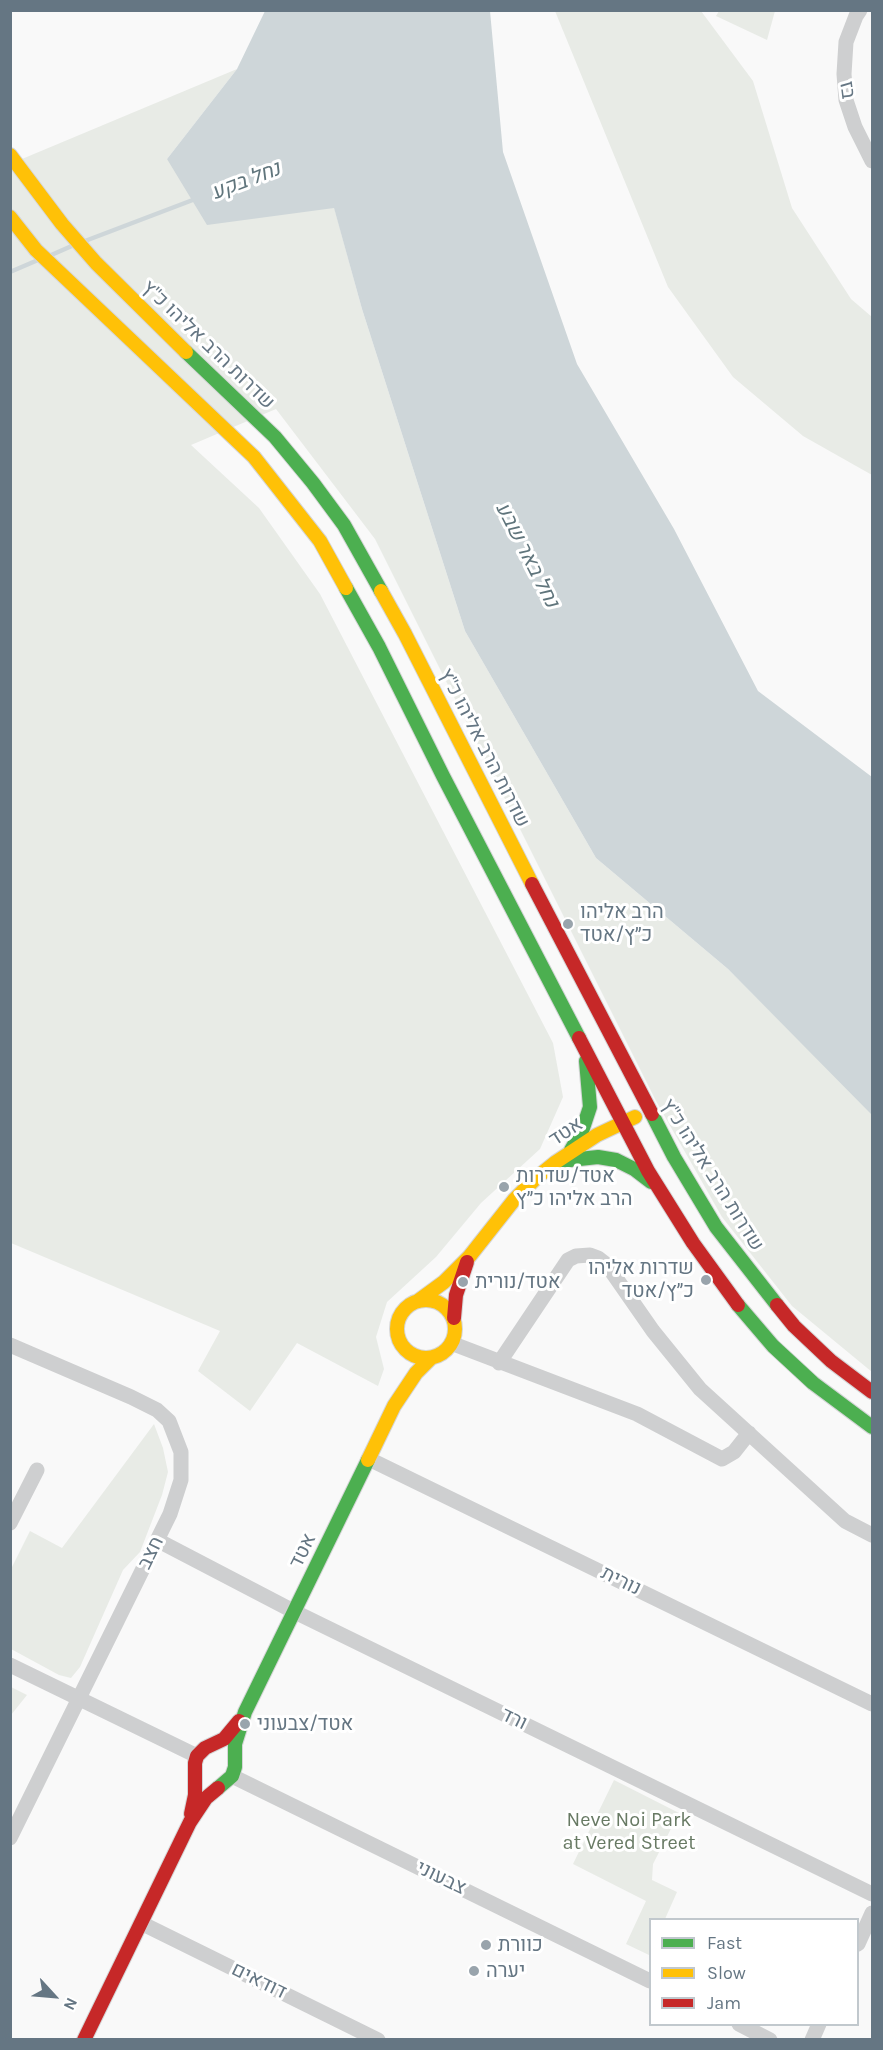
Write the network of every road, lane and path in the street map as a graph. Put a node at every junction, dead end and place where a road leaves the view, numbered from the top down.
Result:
1 (853, 12) edge
2 (10, 155) edge
3 (873, 161) edge
4 (13, 220) edge
5 (584, 1047) junction
6 (649, 1110) junction
7 (623, 1123) junction
8 (568, 1154) junction
9 (556, 1162) junction
10 (659, 1188) junction
11 (469, 1257) junction
12 (418, 1301) junction
13 (454, 1318) junction
14 (401, 1342) junction
15 (451, 1343) junction
16 (10, 1345) edge
17 (431, 1358) junction
18 (499, 1363) junction
19 (873, 1392) edge
20 (394, 1406) junction
21 (873, 1427) edge
22 (749, 1433) junction
23 (369, 1459) junction
24 (37, 1470) dead end
25 (10, 1523) edge
26 (873, 1535) edge
27 (158, 1540) junction
28 (295, 1611) junction
29 (10, 1665) edge
30 (79, 1699) junction
31 (873, 1704) edge
32 (246, 1712) junction
33 (211, 1746) junction
34 (197, 1763) junction
35 (230, 1774) junction
36 (187, 1828) junction
37 (10, 1838) edge
38 (873, 1894) edge
39 (873, 1913) edge
40 (141, 1923) junction
41 (859, 1942) edge
42 (649, 1980) edge
43 (741, 2026) edge
44 (819, 2026) edge
45 (84, 2040) edge
46 (378, 2040) edge
47 (770, 2040) edge
48 (812, 2040) edge

1 - 3 street, בז
2 - 6 street, שדרות הרב אליהו כ"ץ
4 - 5 street
5 - 7 street
5 - 8 street
6 - 7 street, אטד
6 - 19 street, שדרות הרב אליהו כ"ץ
7 - 8 street, אטד
7 - 10 street
8 - 9 street, אטד
9 - 10 street
9 - 11 street, אטד
10 - 21 street
11 - 12 street, אטד
11 - 13 street, אטד
12 - 13 street
12 - 14 street
13 - 15 street
14 - 17 street
14 - 20 street, אטד
15 - 17 street
15 - 18 street
16 - 27 street, חצב
17 - 20 street, אטד
18 - 22 street
18 - 22 street
20 - 23 street, אטד
22 - 26 street
23 - 28 street, אטד
23 - 31 street, נורית
24 - 25 street
27 - 28 street, ורד
27 - 30 street, חצב
28 - 32 street, אטד
28 - 38 street, ורד
29 - 30 street
30 - 34 street
30 - 37 street, חצב
32 - 33 street, אטד
32 - 35 street, אטד
33 - 34 street
33 - 35 street
34 - 35 street
34 - 36 street
35 - 36 street
35 - 42 street, צבעוני
36 - 40 street
39 - 41 street
40 - 45 street
40 - 46 street, דודאים
43 - 47 street
44 - 48 street

